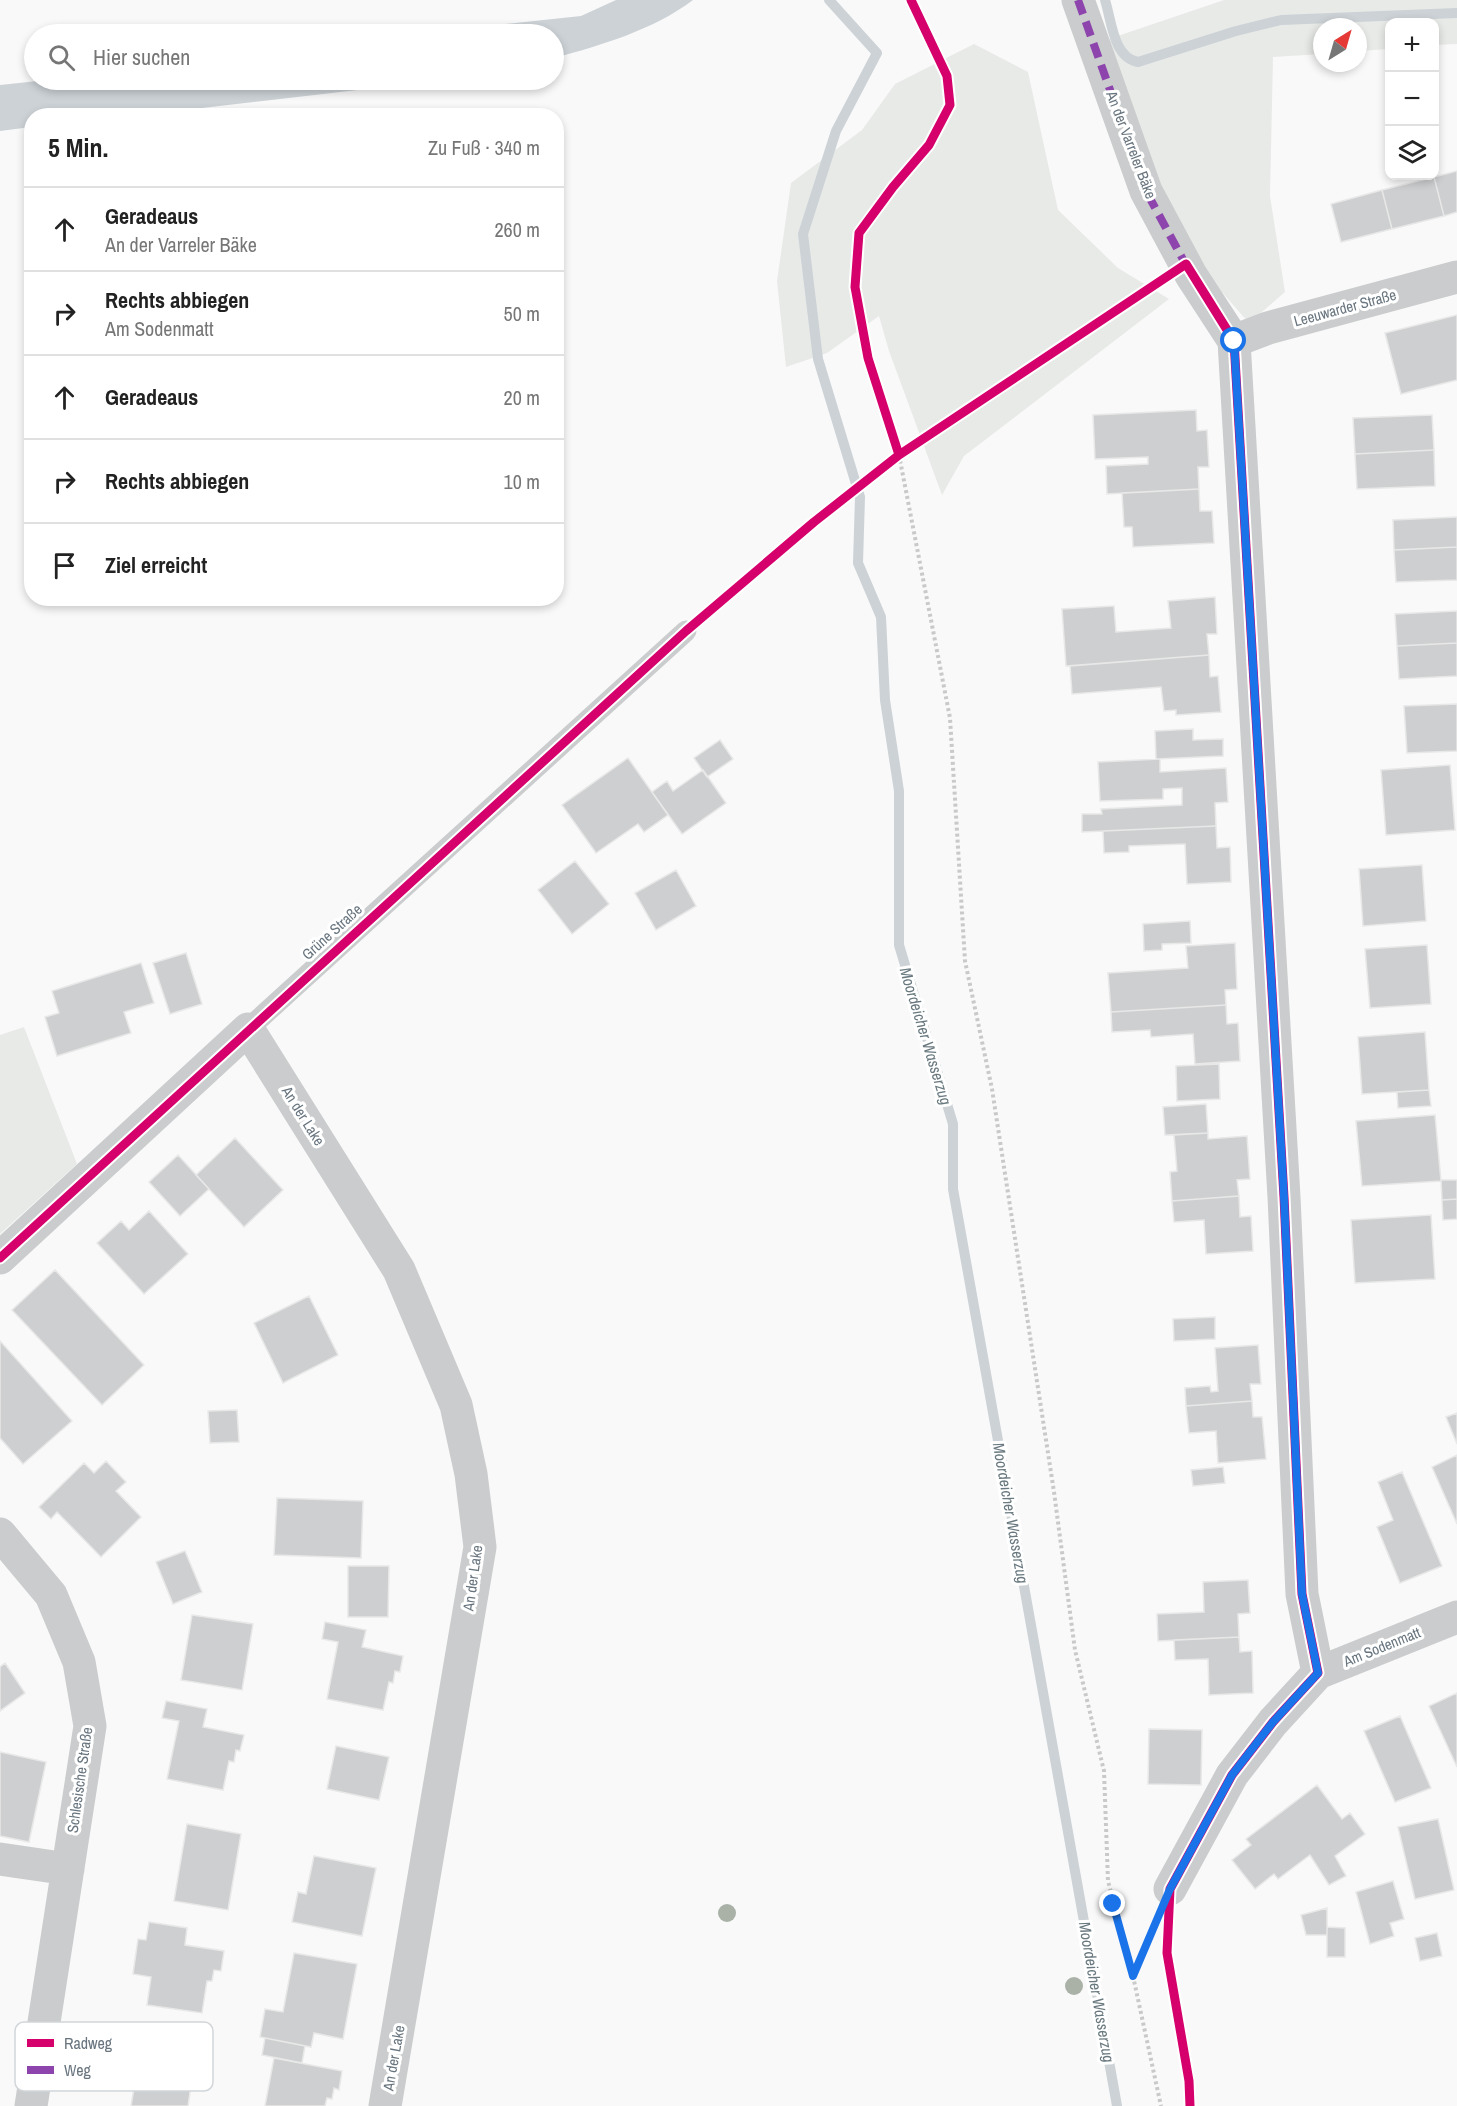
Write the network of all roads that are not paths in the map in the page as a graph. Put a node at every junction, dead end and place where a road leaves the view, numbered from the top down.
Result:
1 (1078, 0) edge
2 (1457, 277) edge
3 (1234, 341) junction
4 (686, 631) dead end
5 (248, 1029) junction
6 (0, 1258) edge
7 (0, 1534) edge
8 (1457, 1617) edge
9 (1318, 1673) junction
10 (0, 1858) edge
11 (68, 1869) junction
12 (1170, 1889) road end
13 (44, 2022) edge
14 (33, 2091) edge
15 (31, 2106) edge
16 (385, 2106) edge

1 - 3 street, An der Varreler Bäke
2 - 3 street, Leeuwarder Straße
3 - 9 street, An der Varreler Bäke
4 - 5 lane, Grüne Straße
5 - 6 street, Grüne Straße
5 - 16 street, An der Lake
7 - 11 street, Schlesische Straße
8 - 9 street, Am Sodenmatt
9 - 12 street, Am Sodenmatt
10 - 11 street
11 - 13 street, Schlesische Straße
14 - 15 street, Schlesische Straße

